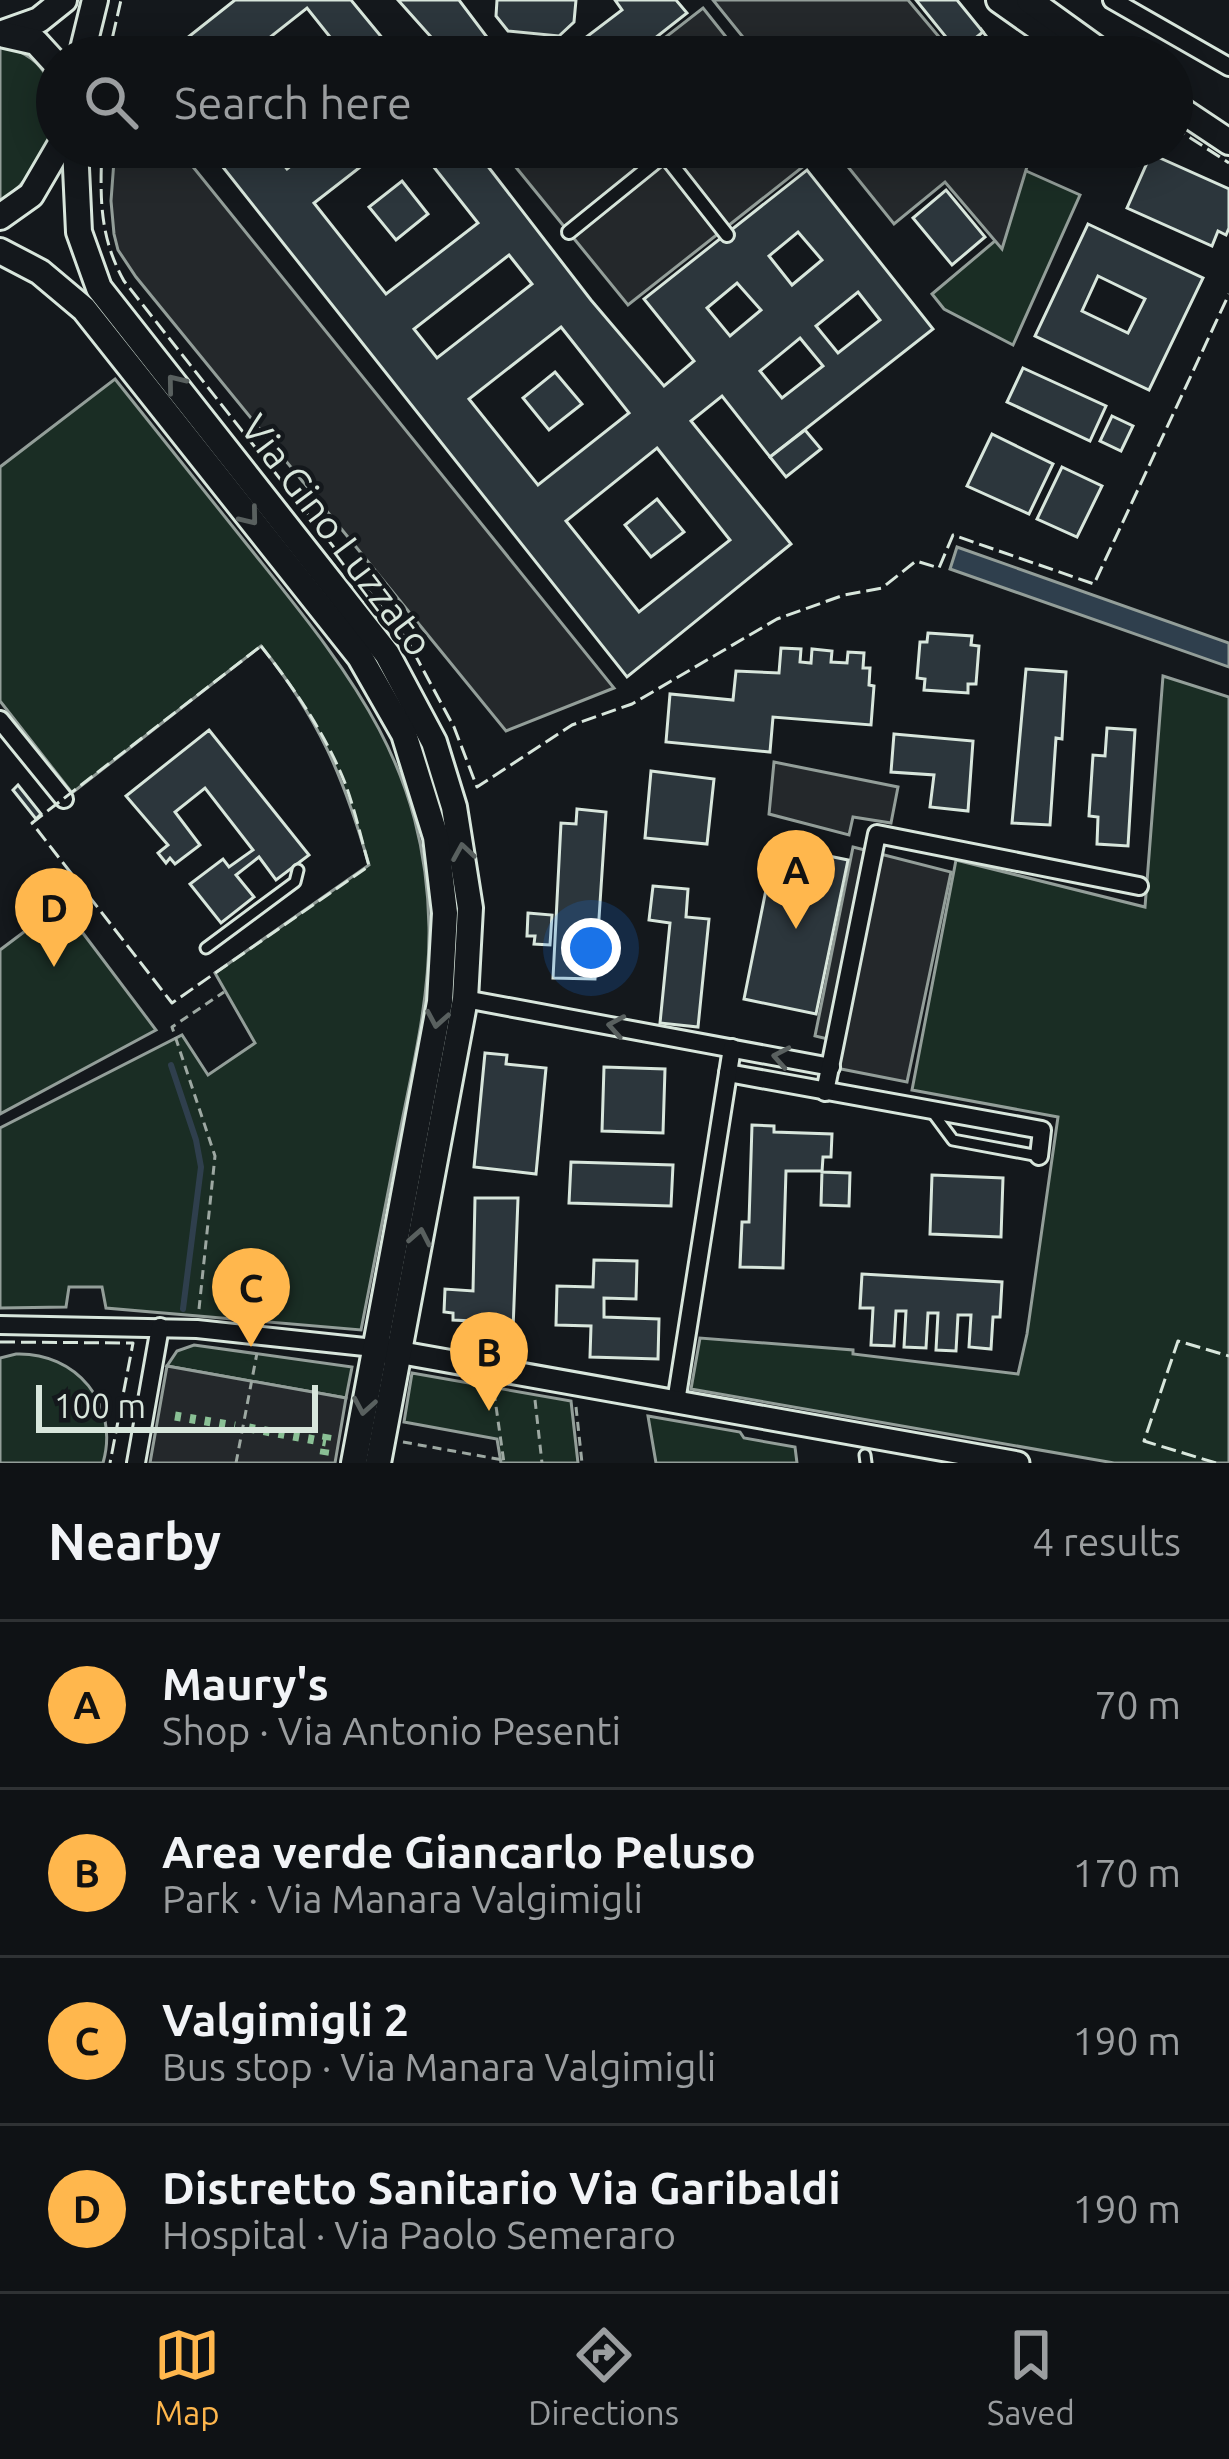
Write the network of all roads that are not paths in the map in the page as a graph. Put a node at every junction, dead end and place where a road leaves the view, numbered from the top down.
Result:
1 (64, 0) edge
2 (95, 0) edge
3 (999, 0) edge
4 (1029, 0) edge
5 (1112, 0) edge
6 (0, 34) edge
7 (86, 36) edge
8 (1050, 36) edge
9 (1079, 36) edge
10 (1177, 36) edge
11 (36, 43) edge
12 (1193, 45) edge
13 (1228, 64) edge
14 (1193, 119) edge
15 (1229, 142) edge
16 (46, 168) edge
17 (75, 168) edge
18 (644, 168) edge
19 (678, 168) edge
20 (0, 217) edge
21 (569, 232) dead end
22 (727, 235) dead end
23 (0, 251) edge
24 (0, 720) edge
25 (64, 799) dead end
26 (298, 870) dead end
27 (1139, 886) dead end
28 (206, 948) dead end
29 (466, 999) junction
30 (731, 1048) junction
31 (831, 1066) junction
32 (728, 1072) junction
33 (825, 1092) junction
34 (933, 1112) junction
35 (1039, 1156) joint
36 (0, 1325) edge
37 (160, 1328) junction
38 (386, 1350) junction
39 (676, 1402) junction
40 (136, 1463) edge
41 (354, 1463) edge
42 (378, 1463) edge
43 (1018, 1463) edge

1 - 6 main road
2 - 7 main road
3 - 8 main road
4 - 9 main road
5 - 10 street
6 - 11 main road
12 - 13 street
14 - 15 main road
16 - 20 main road
29 -> 17 main road, Via Gino Luzzato
18 - 21 street
19 - 22 street
23 -> 38 main road, Via Gino Luzzato
24 - 25 street
26 - 28 lane
27 - 31 street
30 -> 29 street
38 -> 29 main road, Via Gino Luzzato
31 -> 30 street
30 - 32 street
31 - 33 street
32 - 33 street
32 - 39 street
33 - 34 street
34 - 35 lane
34 - 35 street
36 - 37 street
37 - 38 street
37 - 40 street
38 - 39 street
38 -> 41 main road
38 - 42 main road
39 - 43 street

